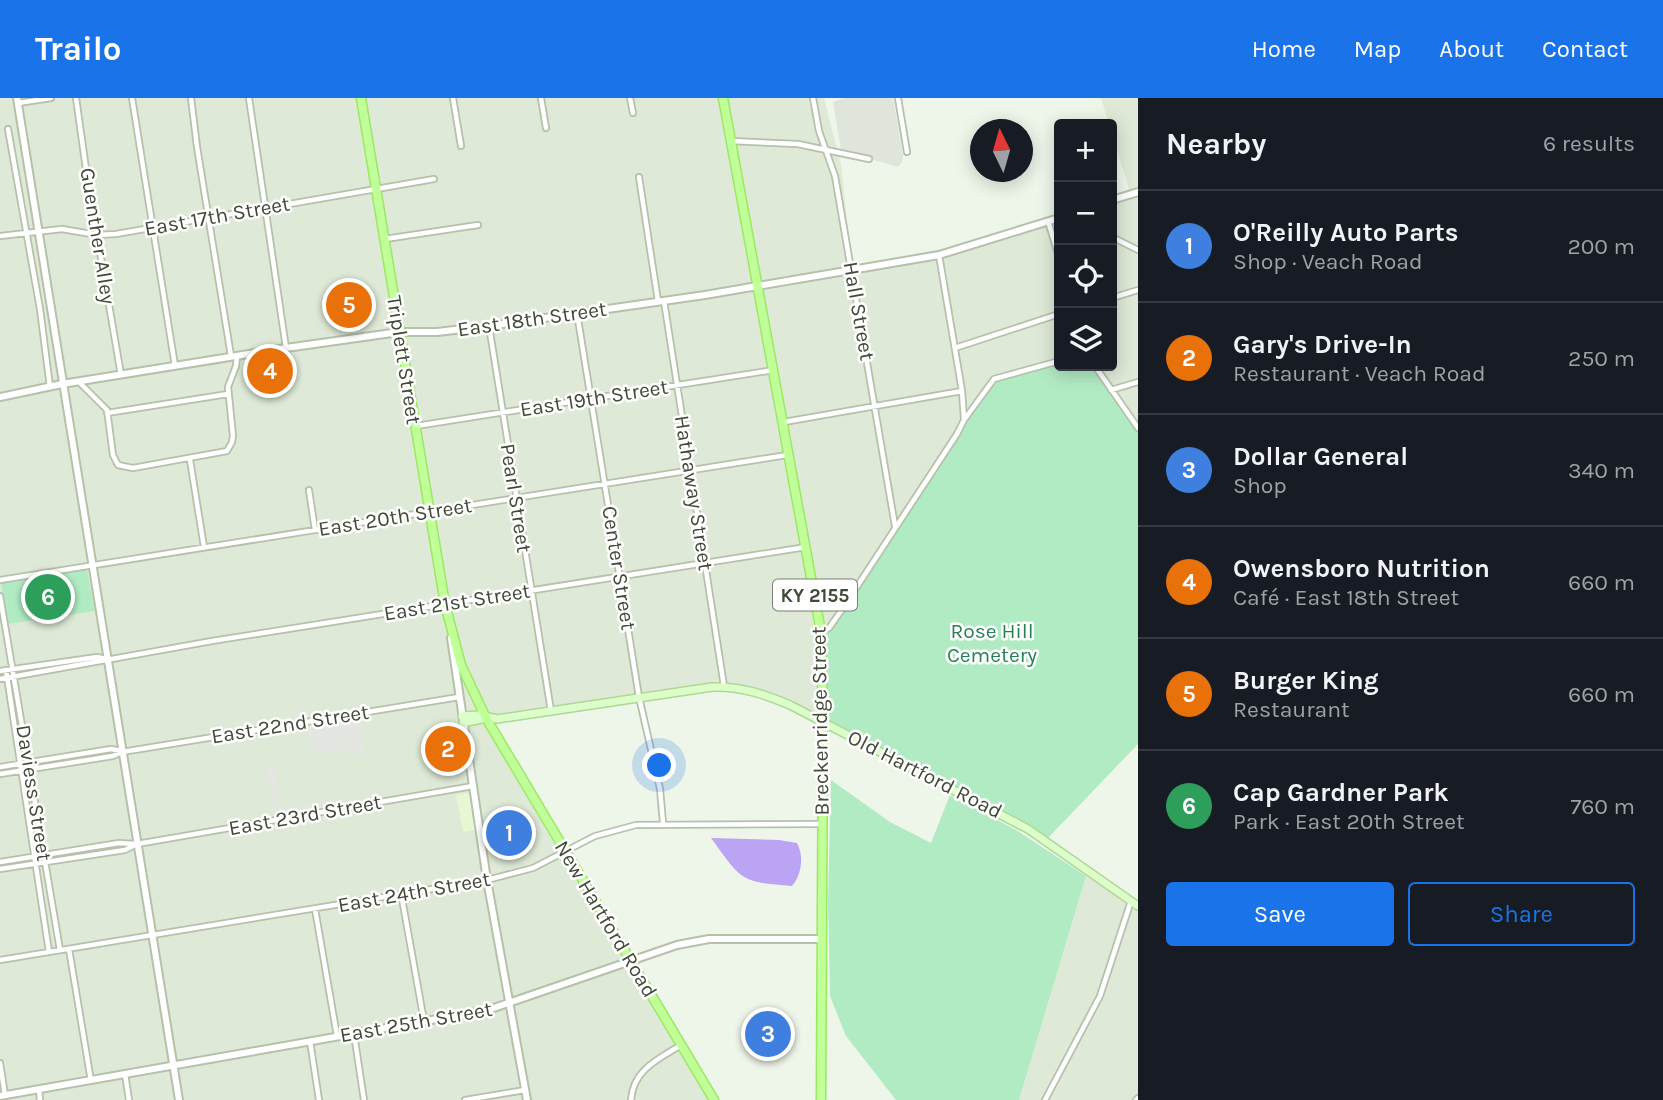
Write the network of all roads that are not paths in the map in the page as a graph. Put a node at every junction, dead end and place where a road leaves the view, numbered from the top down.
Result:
1 (51, 98) edge
2 (76, 98) edge
3 (131, 98) edge
4 (191, 98) edge
5 (249, 98) edge
6 (361, 98) edge
7 (453, 98) edge
8 (541, 98) edge
9 (630, 98) edge
10 (723, 98) edge
11 (813, 98) edge
12 (898, 98) edge
13 (18, 100) edge
14 (633, 113) dead end
15 (545, 128) dead end
16 (8, 129) dead end
17 (730, 141) junction
18 (461, 146) dead end
19 (826, 149) junction
20 (907, 152) dead end
21 (869, 159) dead end
22 (639, 177) dead end
23 (434, 179) dead end
24 (375, 189) junction
25 (1138, 192) edge
26 (1117, 198) edge
27 (264, 208) junction
28 (210, 219) junction
29 (1054, 219) edge
30 (1048, 221) junction
31 (478, 225) dead end
32 (152, 228) junction
33 (37, 231) junction
34 (27, 232) junction
35 (97, 235) junction
36 (0, 236) edge
37 (384, 239) junction
38 (1117, 240) edge
39 (1055, 245) edge
40 (1138, 250) edge
41 (939, 255) junction
42 (852, 270) junction
43 (759, 285) junction
44 (1138, 290) edge
45 (1117, 296) edge
46 (661, 301) junction
47 (50, 308) junction
48 (40, 309) junction
49 (577, 313) junction
50 (1054, 316) edge
51 (489, 326) junction
52 (399, 332) junction
53 (286, 348) junction
54 (955, 348) junction
55 (234, 356) junction
56 (1054, 363) edge
57 (175, 366) junction
58 (774, 370) junction
59 (1098, 371) edge
60 (121, 375) junction
61 (78, 382) junction
62 (1138, 382) edge
63 (62, 384) junction
64 (676, 384) junction
65 (50, 387) junction
66 (1111, 390) junction
67 (962, 391) junction
68 (228, 394) junction
69 (0, 397) edge
70 (591, 398) junction
71 (876, 406) junction
72 (503, 412) junction
73 (107, 413) junction
74 (964, 420) junction
75 (784, 422) junction
76 (415, 426) junction
77 (1138, 428) edge
78 (790, 454) junction
79 (190, 460) junction
80 (690, 471) junction
81 (605, 484) junction
82 (309, 490) dead end
83 (516, 498) junction
84 (429, 512) junction
85 (895, 526) junction
86 (316, 530) junction
87 (204, 547) junction
88 (806, 547) junction
89 (705, 563) junction
90 (92, 565) junction
91 (619, 576) junction
92 (0, 580) edge
93 (531, 590) junction
94 (0, 596) edge
95 (445, 604) junction
96 (449, 622) junction
97 (821, 632) junction
98 (107, 659) junction
99 (13, 669) junction
100 (3, 671) edge
101 (14, 676) junction
102 (8, 677) junction
103 (0, 679) edge
104 (724, 687) junction
105 (459, 697) junction
106 (639, 697) junction
107 (551, 711) junction
108 (486, 718) junction
109 (463, 720) junction
110 (822, 721) junction
111 (122, 752) junction
112 (29, 762) junction
113 (21, 763) junction
114 (0, 767) edge
115 (30, 769) junction
116 (22, 771) junction
117 (0, 774) edge
118 (473, 786) junction
119 (663, 823) junction
120 (822, 824) junction
121 (137, 845) junction
122 (566, 852) junction
123 (44, 855) junction
124 (35, 856) junction
125 (0, 862) edge
126 (45, 862) junction
127 (36, 864) junction
128 (0, 869) edge
129 (487, 880) junction
130 (401, 894) junction
131 (1135, 904) edge
132 (315, 909) junction
133 (152, 936) junction
134 (821, 939) junction
135 (69, 949) junction
136 (60, 950) junction
137 (49, 952) junction
138 (0, 960) edge
139 (632, 961) junction
140 (510, 1004) junction
141 (424, 1021) junction
142 (354, 1034) junction
143 (337, 1037) junction
144 (310, 1041) junction
145 (681, 1045) junction
146 (0, 1063) edge
147 (173, 1065) junction
148 (125, 1074) junction
149 (91, 1081) junction
150 (39, 1090) junction
151 (525, 1090) junction
152 (3, 1096) edge
153 (40, 1100) edge
154 (129, 1100) edge
155 (179, 1100) edge
156 (319, 1100) edge
157 (365, 1100) edge
158 (465, 1100) edge
159 (527, 1100) edge
160 (631, 1100) edge
161 (714, 1100) edge
162 (821, 1100) edge
163 (1045, 1100) edge

1 - 13 street
2 - 35 street, Guenther Alley
3 - 32 street
4 - 28 street
5 - 27 street
6 - 24 main road, Triplett Street
7 - 18 street
8 - 15 street
9 - 14 street
10 - 17 main road, Breckenridge Street / KY 2155
11 - 19 street, Hall Street
12 - 20 street
13 - 33 street
16 - 34 street
17 - 19 street
17 - 43 main road, Breckenridge Street / KY 2155
19 - 21 street
19 - 42 street, Hall Street
22 - 46 street, Hathaway Street
23 - 24 street, East 17th Street
24 - 27 street, East 17th Street
24 - 37 main road, Triplett Street
25 - 26 street
27 - 28 street, East 17th Street
27 - 53 street
28 - 32 street, East 17th Street
28 - 55 street
29 - 30 street, East 18th Street
30 - 39 street
30 - 41 street, East 18th Street
31 - 37 street
32 - 35 street, East 17th Street
32 - 57 street
33 - 34 street, East 17th Street
33 - 35 street, East 17th Street
33 - 47 street
34 - 36 street, East 17th Street
34 - 48 street
35 - 60 street, Guenther Alley
37 - 52 main road, Triplett Street
38 - 40 street
41 - 42 street, East 18th Street
41 - 54 street
42 - 43 street, East 18th Street
42 - 71 street, Hall Street
43 - 46 street, East 18th Street
43 - 58 main road, Breckenridge Street / KY 2155
44 - 45 street
46 - 49 street, East 18th Street
46 - 64 street, Hathaway Street
47 - 48 street
47 - 63 street
48 - 65 street
49 - 51 street, East 18th Street
49 - 70 street, Center Street
50 - 54 street
51 - 52 street, East 18th Street
51 - 72 street, Pearl Street
52 - 53 street, East 18th Street
52 - 76 main road, Triplett Street
53 - 55 street, East 18th Street
54 - 67 street
55 - 57 street, East 18th Street
55 - 68 street
56 - 74 street
57 - 60 street, East 18th Street
58 - 64 street, East 19th Street
58 - 75 main road, Breckenridge Street / KY 2155
59 - 66 street
60 - 61 street, East 18th Street
61 - 63 street, East 18th Street
61 - 73 street
62 - 66 street
63 - 65 street, East 18th Street
63 - 90 street
64 - 70 street, East 19th Street
64 - 80 street, Hathaway Street
65 - 69 street, East 18th Street
66 - 77 street
67 - 71 street
67 - 74 street
68 - 73 street
68 - 79 street
70 - 72 street, East 19th Street
70 - 81 street, Center Street
71 - 75 street
71 - 85 street, Hall Street
72 - 76 street, East 19th Street
72 - 83 street, Pearl Street
73 - 79 street
74 - 85 street
75 - 78 main road, Breckenridge Street / KY 2155
76 - 84 main road, Triplett Street
78 - 80 street, East 20th Street
78 - 88 main road, Breckenridge Street / KY 2155
79 - 87 street
80 - 81 street, East 20th Street
80 - 89 street, Hathaway Street
81 - 83 street, East 20th Street
81 - 91 street, Center Street
82 - 86 street
83 - 84 street, East 20th Street
83 - 93 street, Pearl Street
84 - 86 street, East 20th Street
84 - 95 main road, Triplett Street
85 - 97 street
86 - 87 street, East 20th Street
87 - 90 street, East 20th Street
88 - 89 street, East 21st Street
88 - 97 main road, Breckenridge Street / KY 2155
89 - 91 street, East 21st Street
89 - 104 street, Hathaway Street
90 - 92 street, East 20th Street
90 - 98 street
91 - 93 street, East 21st Street
91 - 106 street, Center Street
93 - 95 street, East 21st Street
93 - 107 street, Pearl Street
94 - 99 street, Daviess Street
95 - 96 main road, Triplett Street
95 - 98 street, East 21st Street
96 - 105 street
96 - 108 main road, New Hartford Road
97 - 110 main road, Breckenridge Street / KY 2155
98 - 99 street, East 21st Street
98 - 101 street, East 21st Street
98 - 111 street
99 - 100 street, East 21st Street
99 - 101 street, Daviess Street
100 - 102 street
101 - 102 street, East 21st Street
101 - 112 street, Daviess Street
102 - 103 street, East 21st Street
102 - 113 street
104 - 106 main road, Old Hartford Road
104 - 110 main road, Old Hartford Road
105 - 109 street
105 - 111 street, East 22nd Street
106 - 107 main road, Old Hartford Road
106 - 119 street, Center Street
107 - 108 main road, Old Hartford Road
108 - 109 main road, Old Hartford Road
108 - 122 main road, New Hartford Road
109 - 118 street
110 - 120 main road, Breckenridge Street / KY 2155
110 - 131 main road, Old Hartford Road
111 - 112 street, East 22nd Street
111 - 115 street, East 22nd Street
111 - 121 street
112 - 113 street, East 22nd Street
112 - 115 street, Daviess Street
113 - 114 street, East 22nd Street
113 - 116 street
115 - 116 street, East 22nd Street
115 - 123 street, Daviess Street
116 - 117 street, East 22nd Street
116 - 124 street
118 - 121 street, East 23rd Street
118 - 129 street
119 - 120 street, East 24th Street
119 - 122 street, East 24th Street
120 - 134 main road, Breckenridge Street / KY 2155
121 - 123 street, East 23rd Street
121 - 126 street, East 23rd Street
121 - 133 street
122 - 129 street, East 24th Street
122 - 139 main road, New Hartford Road
123 - 124 street, East 23rd Street
123 - 126 street, Daviess Street
124 - 125 street, East 23rd Street
124 - 127 street
126 - 127 street, East 23rd Street
126 - 136 street, Daviess Street
127 - 128 street, East 23rd Street
127 - 137 street
129 - 130 street, East 24th Street
129 - 140 street
130 - 132 street, East 24th Street
130 - 141 street
131 - 163 street
132 - 133 street, East 24th Street
132 - 143 street
133 - 135 street, East 24th Street
133 - 147 street
134 - 139 street, East 25th Street
134 - 162 main road, Breckenridge Street / KY 2155
135 - 136 street, East 24th Street
135 - 149 street
136 - 137 street, East 24th Street
137 - 138 street, East 24th Street
139 - 140 street, East 25th Street
139 - 145 main road, New Hartford Road
140 - 141 street, East 25th Street
140 - 151 street
141 - 142 street, East 25th Street
142 - 143 street, East 25th Street
142 - 157 street
143 - 144 street, East 25th Street
144 - 147 street, East 25th Street
144 - 156 street
145 - 160 street
145 - 161 main road, New Hartford Road
146 - 152 street
147 - 148 street, East 25th Street
147 - 155 street
148 - 149 street, East 25th Street
148 - 154 street
149 - 150 street, East 25th Street
150 - 152 street, East 25th Street
150 - 153 street
151 - 158 street
151 - 159 street

